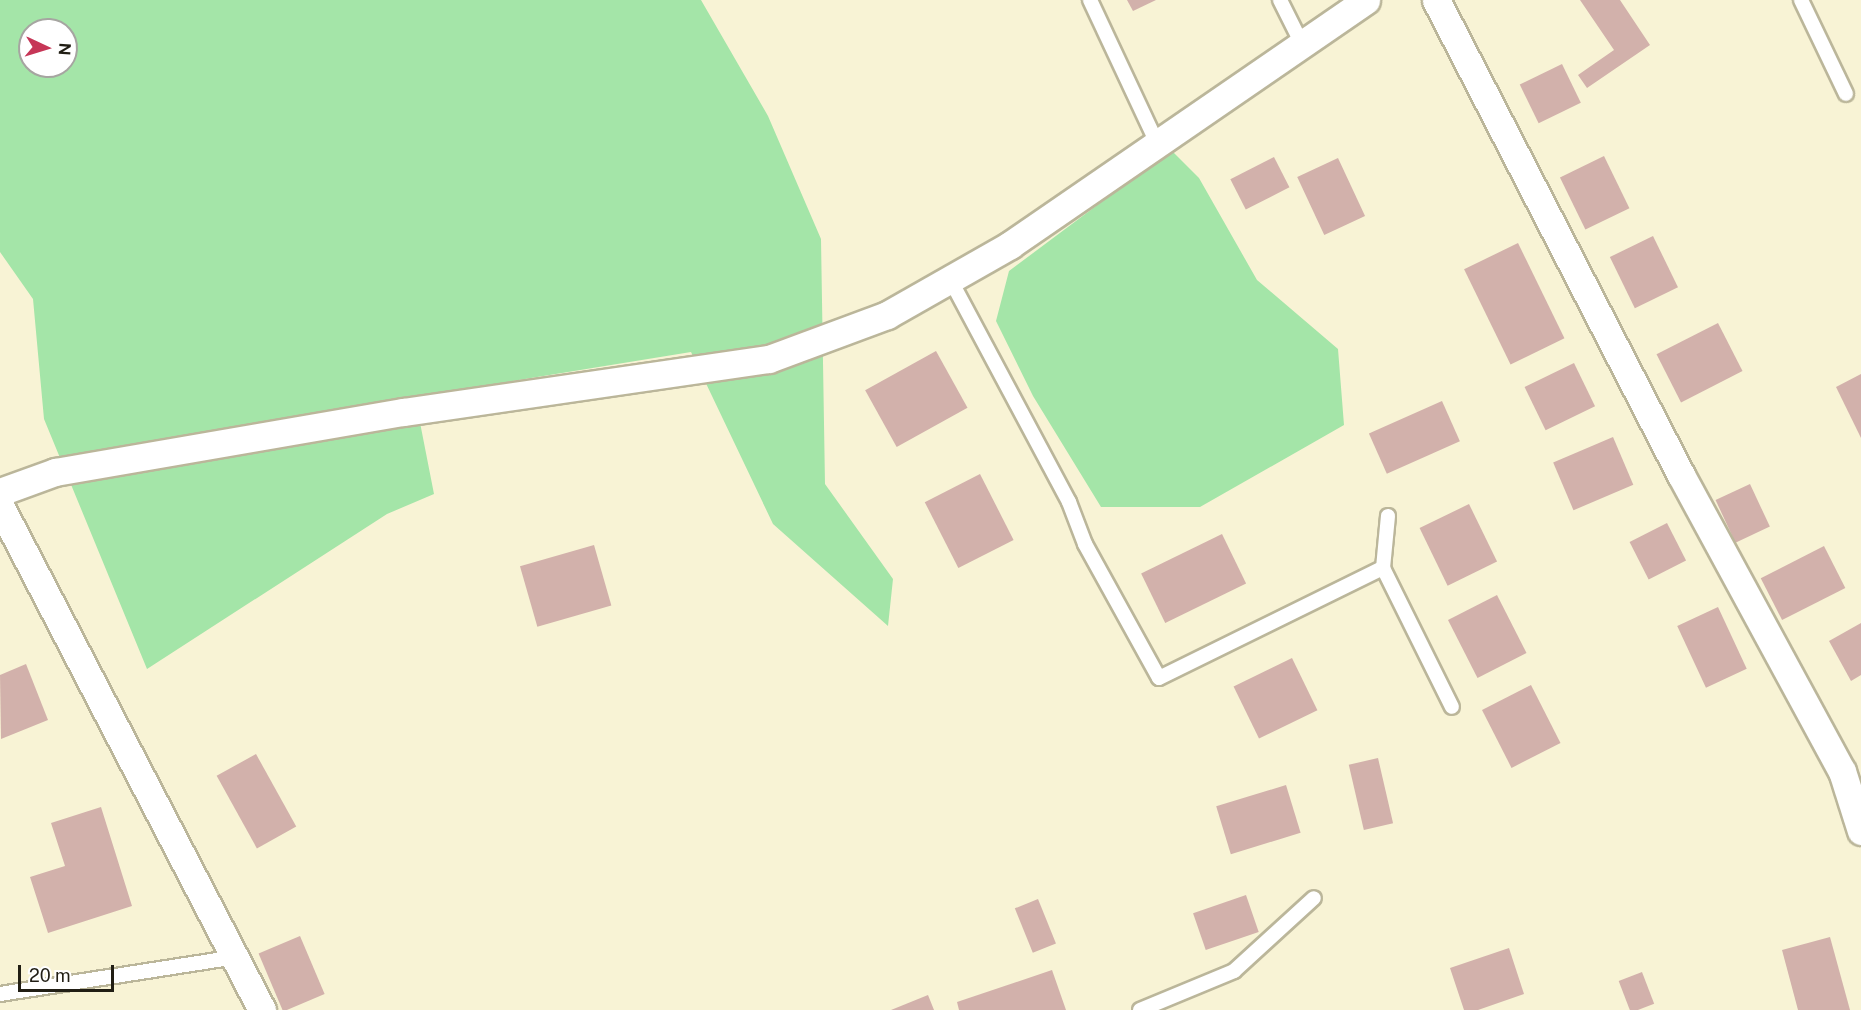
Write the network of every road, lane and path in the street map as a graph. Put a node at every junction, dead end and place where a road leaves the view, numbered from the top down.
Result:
1 (1090, 0) edge
2 (1280, 0) edge
3 (1366, 0) edge
4 (1436, 0) edge
5 (1801, 0) edge
6 (1302, 44) junction
7 (1846, 94) dead end
8 (1158, 145) junction
9 (950, 279) junction
10 (0, 492) edge
11 (0, 506) edge
12 (1388, 516) dead end
13 (1383, 568) junction
14 (1452, 707) dead end
15 (1861, 831) edge
16 (1314, 898) dead end
17 (234, 957) junction
18 (0, 994) edge
19 (262, 1010) edge
20 (1140, 1010) edge

1 - 8 lane
2 - 6 lane
3 - 6 street
4 - 15 street
5 - 7 lane
6 - 8 street
8 - 9 street
9 - 10 street
9 - 13 lane
11 - 17 street
12 - 13 lane
13 - 14 lane
16 - 20 lane
17 - 18 lane
17 - 19 street

